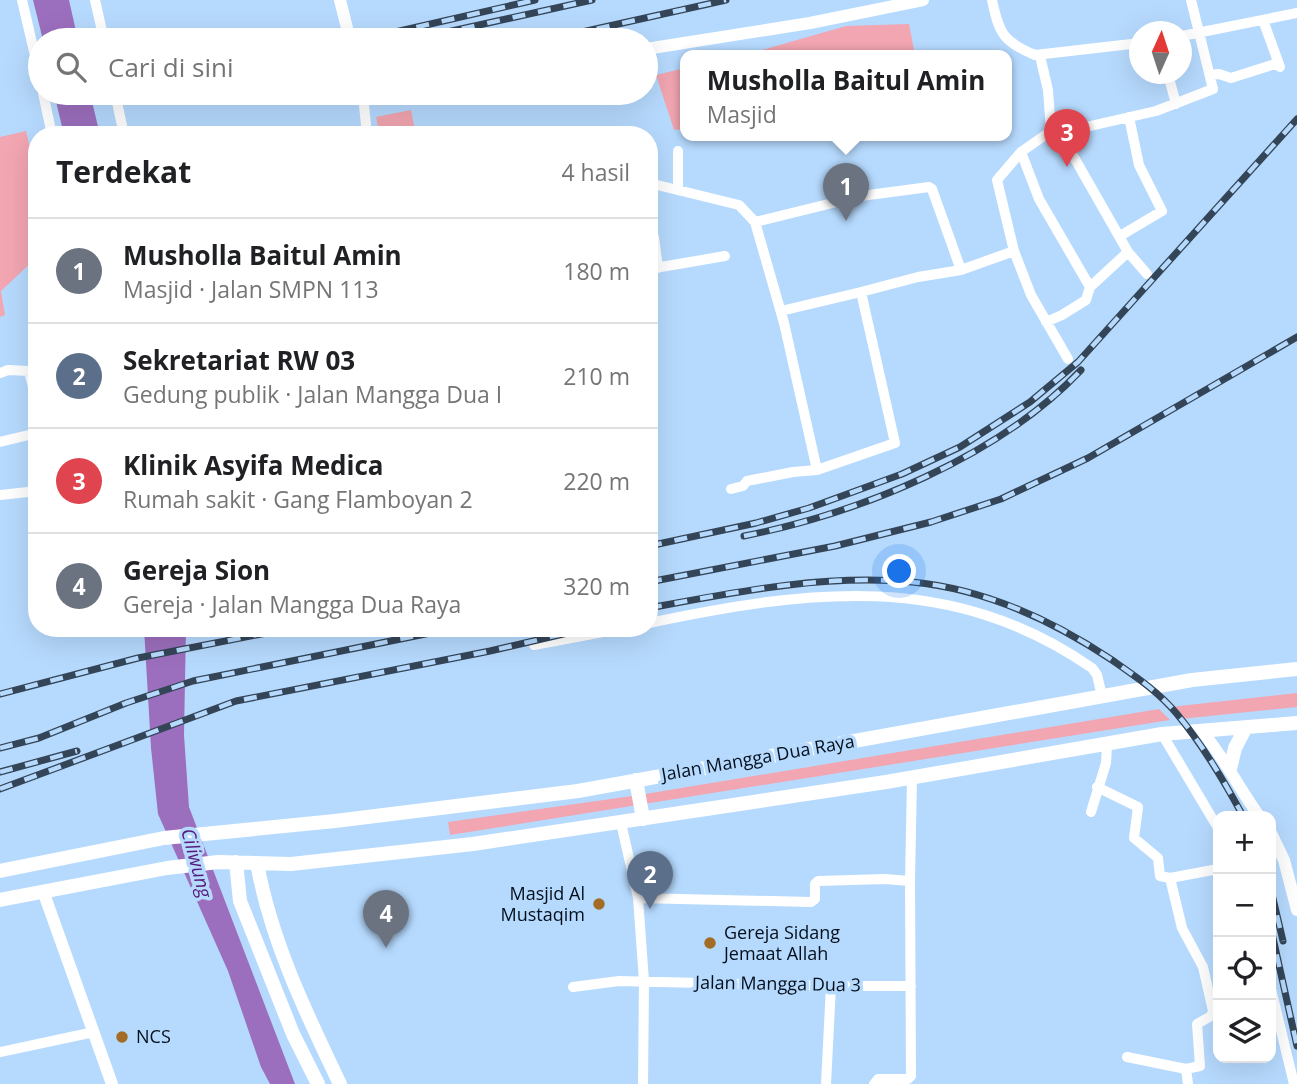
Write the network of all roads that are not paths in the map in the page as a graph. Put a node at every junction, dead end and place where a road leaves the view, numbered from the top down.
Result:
1 (22, 0) edge
2 (95, 0) edge
3 (341, 0) edge
4 (923, 0) edge
5 (992, 0) edge
6 (1191, 0) edge
7 (1297, 13) edge
8 (1263, 20) junction
9 (29, 28) edge
10 (101, 28) edge
11 (347, 28) edge
12 (1199, 33) junction
13 (1192, 34) edge
14 (1129, 44) edge
15 (658, 47) edge
16 (1040, 56) junction
17 (1210, 75) junction
18 (1170, 84) edge
19 (1176, 104) junction
20 (46, 105) edge
21 (118, 105) edge
22 (364, 105) edge
23 (1129, 117) junction
24 (50, 126) edge
25 (122, 126) edge
26 (366, 126) edge
27 (1051, 131) junction
28 (1064, 132) junction
29 (678, 151) dead end
30 (1021, 152) junction
31 (658, 185) edge
32 (678, 189) junction
33 (755, 222) junction
34 (1120, 236) junction
35 (1014, 251) junction
36 (1128, 252) junction
37 (725, 256) dead end
38 (658, 267) edge
39 (961, 270) junction
40 (1147, 274) dead end
41 (1090, 286) junction
42 (861, 292) junction
43 (781, 311) junction
44 (1046, 322) junction
45 (1068, 359) dead end
46 (28, 371) edge
47 (0, 373) edge
48 (28, 435) edge
49 (0, 442) edge
50 (817, 470) junction
51 (731, 489) dead end
52 (28, 492) edge
53 (0, 495) edge
54 (658, 621) edge
55 (576, 637) edge
56 (534, 645) dead end
57 (1297, 669) edge
58 (1102, 696) junction
59 (1297, 723) edge
60 (1246, 727) junction
61 (1202, 731) junction
62 (1161, 734) junction
63 (1107, 745) junction
64 (1230, 769) junction
65 (912, 778) junction
66 (636, 780) junction
67 (1097, 788) junction
68 (1255, 811) edge
69 (1091, 812) dead end
70 (643, 819) junction
71 (1213, 820) edge
72 (621, 823) junction
73 (1276, 843) edge
74 (236, 862) junction
75 (257, 863) junction
76 (1213, 870) edge
77 (0, 871) edge
78 (1170, 878) junction
79 (910, 881) junction
80 (43, 891) junction
81 (638, 898) junction
82 (0, 900) edge
83 (1297, 910) edge
84 (644, 981) junction
85 (831, 986) junction
86 (911, 986) junction
87 (573, 987) dead end
88 (1274, 1000) edge
89 (313, 1027) junction
90 (94, 1032) junction
91 (293, 1034) junction
92 (0, 1052) edge
93 (1127, 1057) dead end
94 (1186, 1069) junction
95 (112, 1084) edge
96 (318, 1084) edge
97 (340, 1084) edge
98 (643, 1084) edge
99 (826, 1084) edge
100 (874, 1084) edge
101 (1188, 1084) edge
102 (1294, 1084) edge

1 - 9 street
2 - 10 street
3 - 11 street
4 - 15 street
5 - 16 street
6 - 12 street
7 - 8 street
8 - 12 street
8 - 17 street
12 - 13 street
12 - 17 street
14 - 16 street
16 - 27 street
17 - 19 street
18 - 19 street
19 - 23 street
20 - 24 street
21 - 25 street
22 - 26 street
23 - 28 street
23 - 34 street
27 - 28 street
27 - 30 street
28 - 34 street
29 - 32 street
30 - 35 street
30 - 41 street
31 - 32 street
32 - 33 street
33 - 39 street
33 - 43 street
34 - 36 street
35 - 39 street
35 - 44 street
36 - 40 street
36 - 41 street
37 - 38 street
39 - 42 street
41 - 44 street
42 - 43 street
42 - 50 street
43 - 50 street
44 - 45 street
46 - 47 street
48 - 49 street
50 - 51 street
52 - 53 street
54 - 58 street
55 - 56 street
57 - 58 main road, Jalan Mangga Dua Raya
58 - 66 main road, Jalan Mangga Dua Raya
59 - 60 main road
60 - 61 main road
60 - 64 main road
61 - 62 main road
61 - 64 street
62 - 63 main road
62 - 71 street
63 - 65 main road
63 - 67 street
64 - 68 street
65 - 70 main road
65 - 79 street
66 - 70 main road
66 - 77 main road, Jalan Mangga Dua Raya
67 - 69 street
67 - 78 street
70 - 72 main road
72 - 75 main road
72 - 81 street
73 - 83 street
74 - 75 main road
74 - 80 main road
74 - 91 main road
75 - 89 main road
76 - 78 street
78 - 94 street
79 - 81 street
79 - 86 street
80 - 82 main road
80 - 90 street
81 - 84 street
84 - 85 street, Jalan Mangga Dua 3
84 - 87 street, Jalan Mangga Dua 3
84 - 98 street
85 - 86 street, Jalan Mangga Dua 3
85 - 99 street
86 - 100 street
88 - 102 street
89 - 91 main road
89 - 97 main road
90 - 92 street
90 - 95 street
91 - 96 main road
93 - 94 street
94 - 101 street

